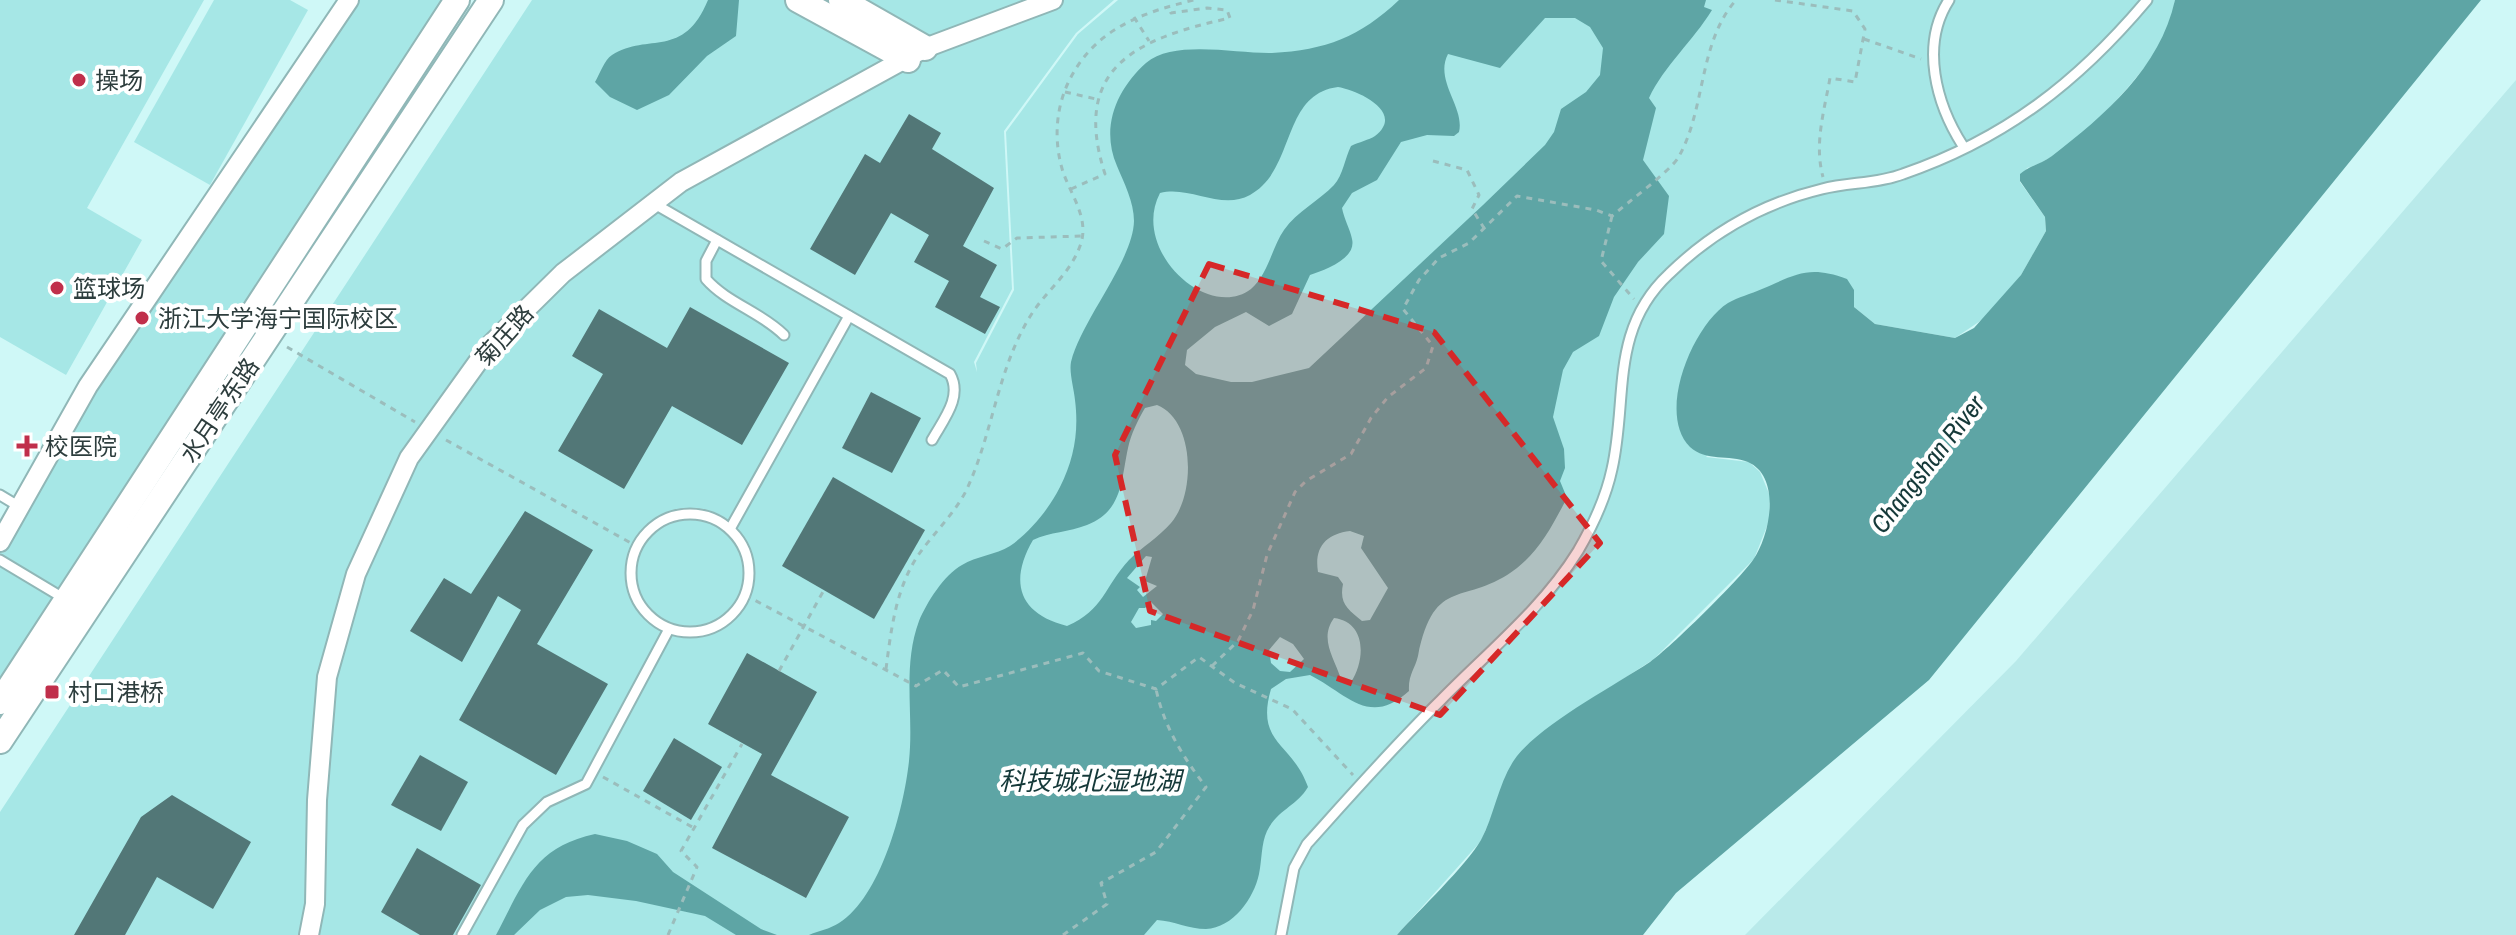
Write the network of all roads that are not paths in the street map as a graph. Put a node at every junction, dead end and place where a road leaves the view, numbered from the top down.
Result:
1 (349, 0) edge
2 (457, 0) edge
3 (491, 0) edge
4 (841, 0) edge
5 (1949, 0) edge
6 (2147, 0) edge
7 (800, 1) edge
8 (1043, 2) edge
9 (917, 54) junction
10 (1963, 146) junction
11 (653, 203) junction
12 (717, 240) junction
13 (849, 316) junction
14 (784, 335) dead end
15 (932, 440) dead end
16 (0, 495) edge
17 (20, 507) junction
18 (730, 529) junction
19 (0, 542) edge
20 (0, 560) edge
21 (68, 600) junction
22 (669, 629) junction
23 (0, 702) edge
24 (0, 741) edge
25 (309, 935) edge
26 (462, 935) edge
27 (1281, 935) edge

1 - 17 street
2 - 21 main road, 水月亭东路
3 - 24 main road, 水月亭东路
4 - 9 main road
5 - 10 lane
6 - 10 lane
7 - 9 main road
8 - 9 street, 菊庄路
9 - 11 street, 菊庄路
10 - 27 lane
11 - 12 lane
11 - 25 street, 菊庄路
12 - 13 lane
12 - 14 lane
13 - 15 lane
13 - 18 lane
16 - 17 lane
17 - 19 street
18 - 22 lane
18 - 22 lane
20 - 21 lane
21 - 23 main road, 水月亭东路
22 - 26 lane

